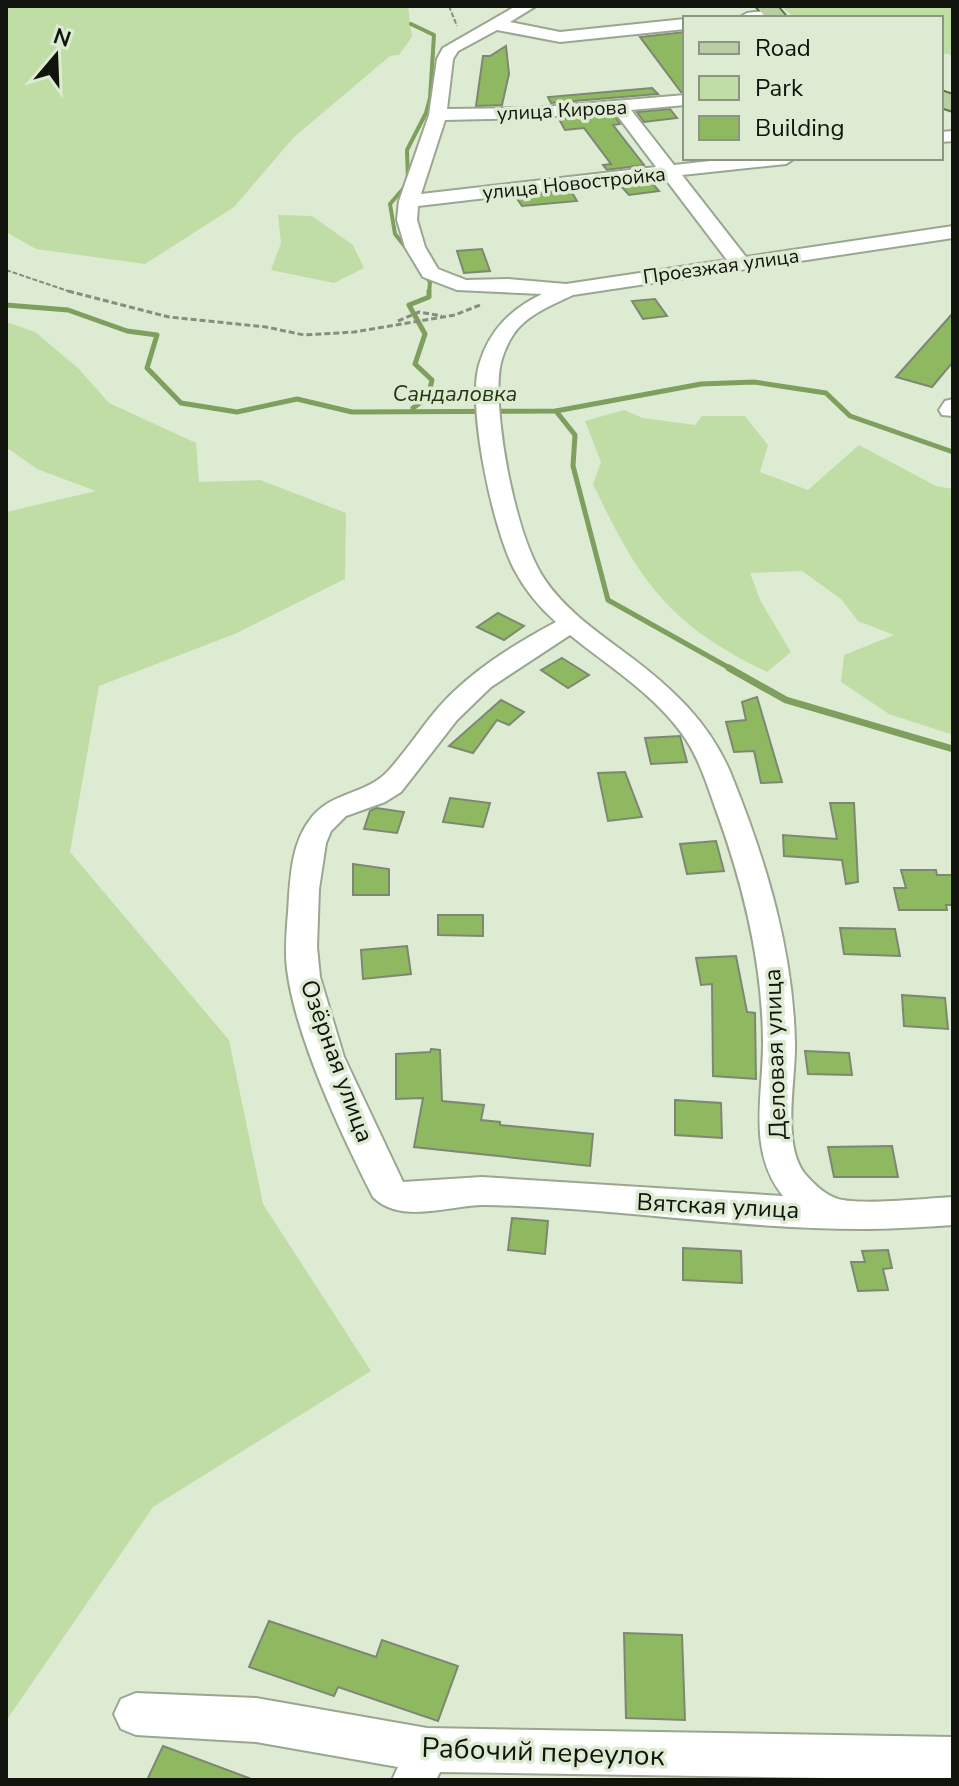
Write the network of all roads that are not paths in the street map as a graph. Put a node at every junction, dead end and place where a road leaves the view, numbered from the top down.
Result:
1 (528, 6) edge
2 (493, 24) junction
3 (683, 24) edge
4 (683, 100) edge
5 (620, 108) junction
6 (438, 115) junction
7 (771, 160) edge
8 (671, 173) junction
9 (409, 201) junction
10 (953, 232) edge
11 (740, 263) junction
12 (568, 290) junction
13 (488, 382) joint
14 (570, 625) junction
15 (482, 1191) joint
16 (953, 1211) edge
17 (827, 1212) junction
18 (136, 1714) dead end
19 (420, 1765) edge
20 (947, 1766) edge

1 - 2 street
2 - 3 street
2 - 6 street
4 - 5 street, улица Кирова
5 - 6 street, улица Кирова
5 - 8 street
6 - 9 street
7 - 8 street, улица Новостройка
8 - 9 street, улица Новостройка
8 - 11 street
9 - 12 street
10 - 11 street, Проезжая улица
11 - 12 street, Проезжая улица
12 - 13 street, Проезжая улица
13 - 14 street, Деловая улица
14 - 15 street, Озёрная улица
14 - 17 street, Деловая улица
15 - 17 street, Вятская улица
16 - 17 street, Вятская улица
18 - 19 street, Рабочий переулок
19 - 20 street, Рабочий переулок

